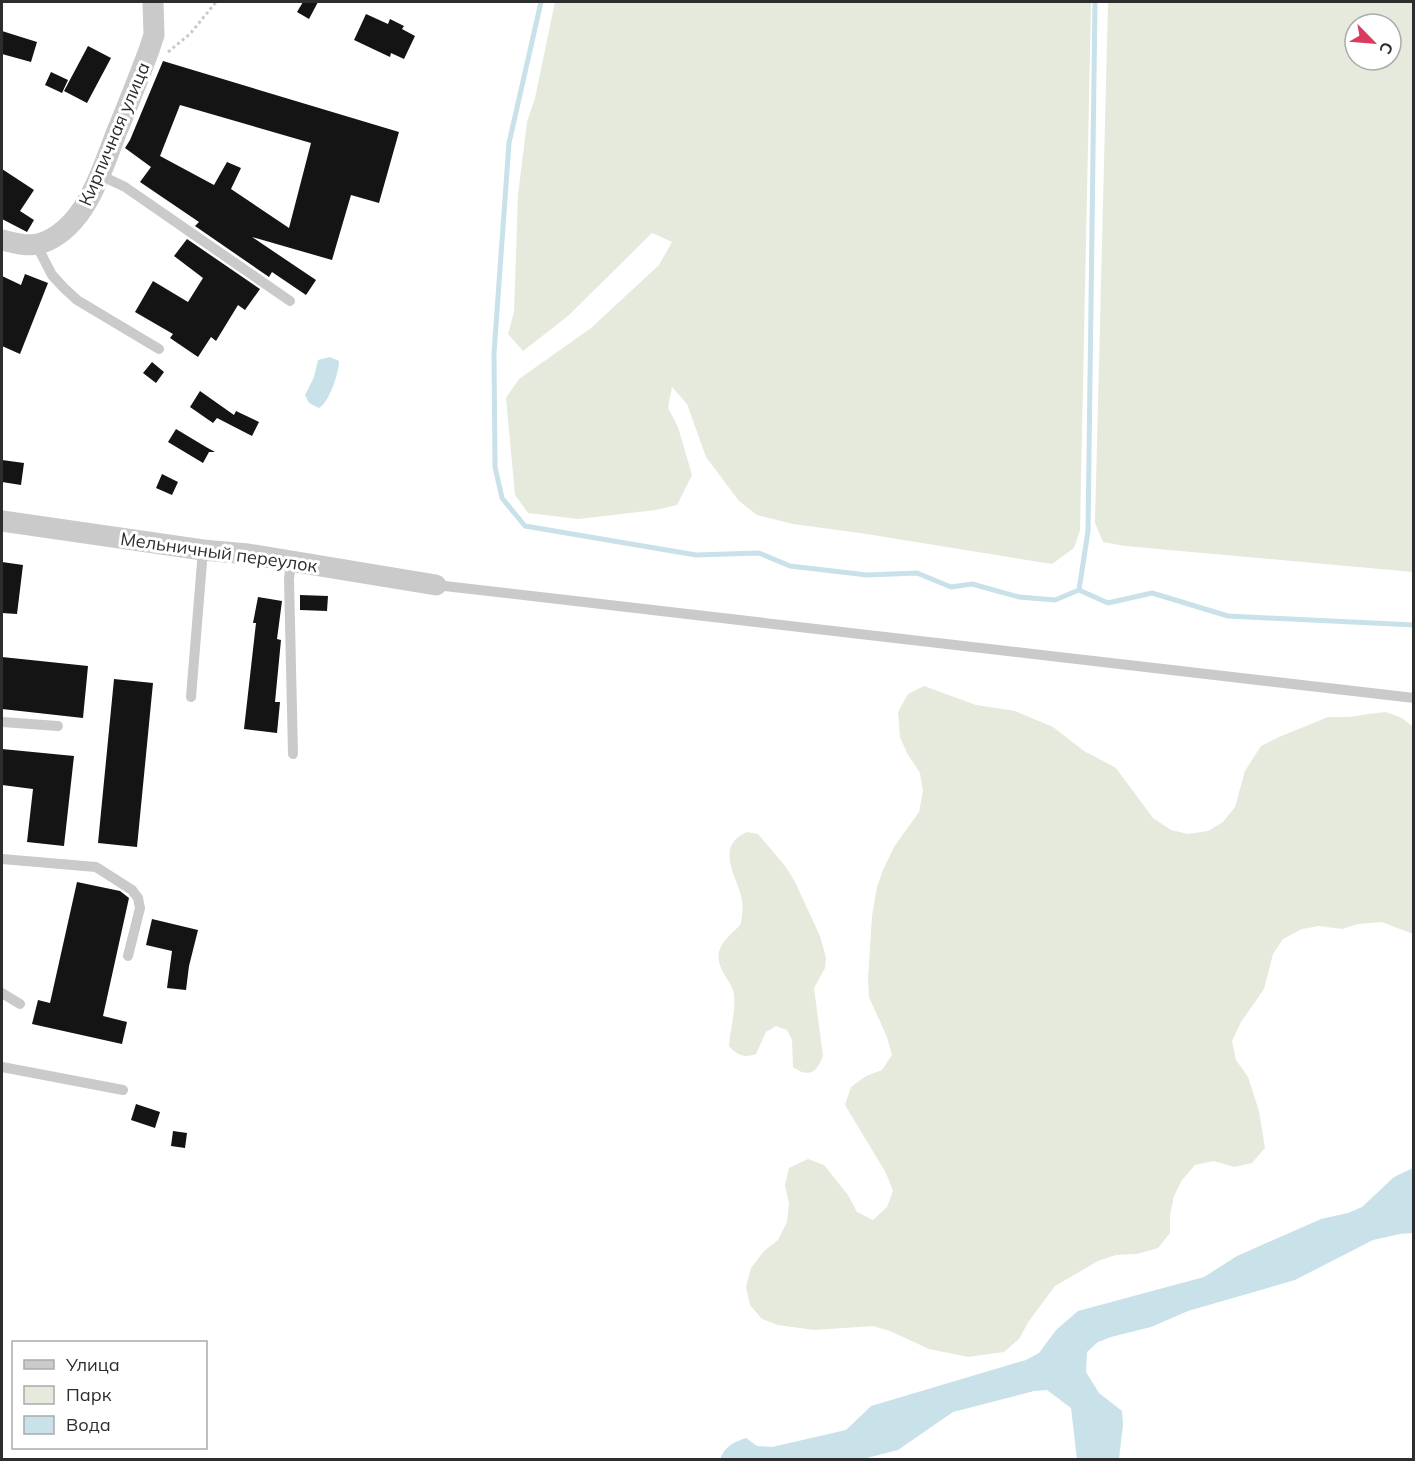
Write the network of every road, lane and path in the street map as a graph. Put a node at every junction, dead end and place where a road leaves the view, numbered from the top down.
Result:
1 (153, 2) edge
2 (216, 2) edge
3 (143, 67) junction
4 (100, 175) junction
5 (2, 240) edge
6 (36, 244) junction
7 (290, 301) dead end
8 (159, 349) dead end
9 (2, 521) edge
10 (203, 550) junction
11 (291, 561) junction
12 (436, 585) joint
13 (191, 697) dead end
14 (1413, 698) edge
15 (2, 722) edge
16 (58, 726) dead end
17 (293, 754) dead end
18 (2, 859) edge
19 (128, 956) dead end
20 (2, 993) edge
21 (20, 1004) dead end
22 (2, 1067) edge
23 (123, 1090) dead end

1 - 3 street, Кирпичная улица
2 - 3 path
3 - 4 street, Кирпичная улица
4 - 6 street, Кирпичная улица
4 - 7 lane
5 - 6 street
6 - 8 lane
9 - 10 street, Мельничный переулок
10 - 11 street, Мельничный переулок
10 - 13 lane
11 - 12 street, Мельничный переулок
11 - 17 lane
12 - 14 lane
15 - 16 lane
18 - 19 lane
20 - 21 lane
22 - 23 lane

